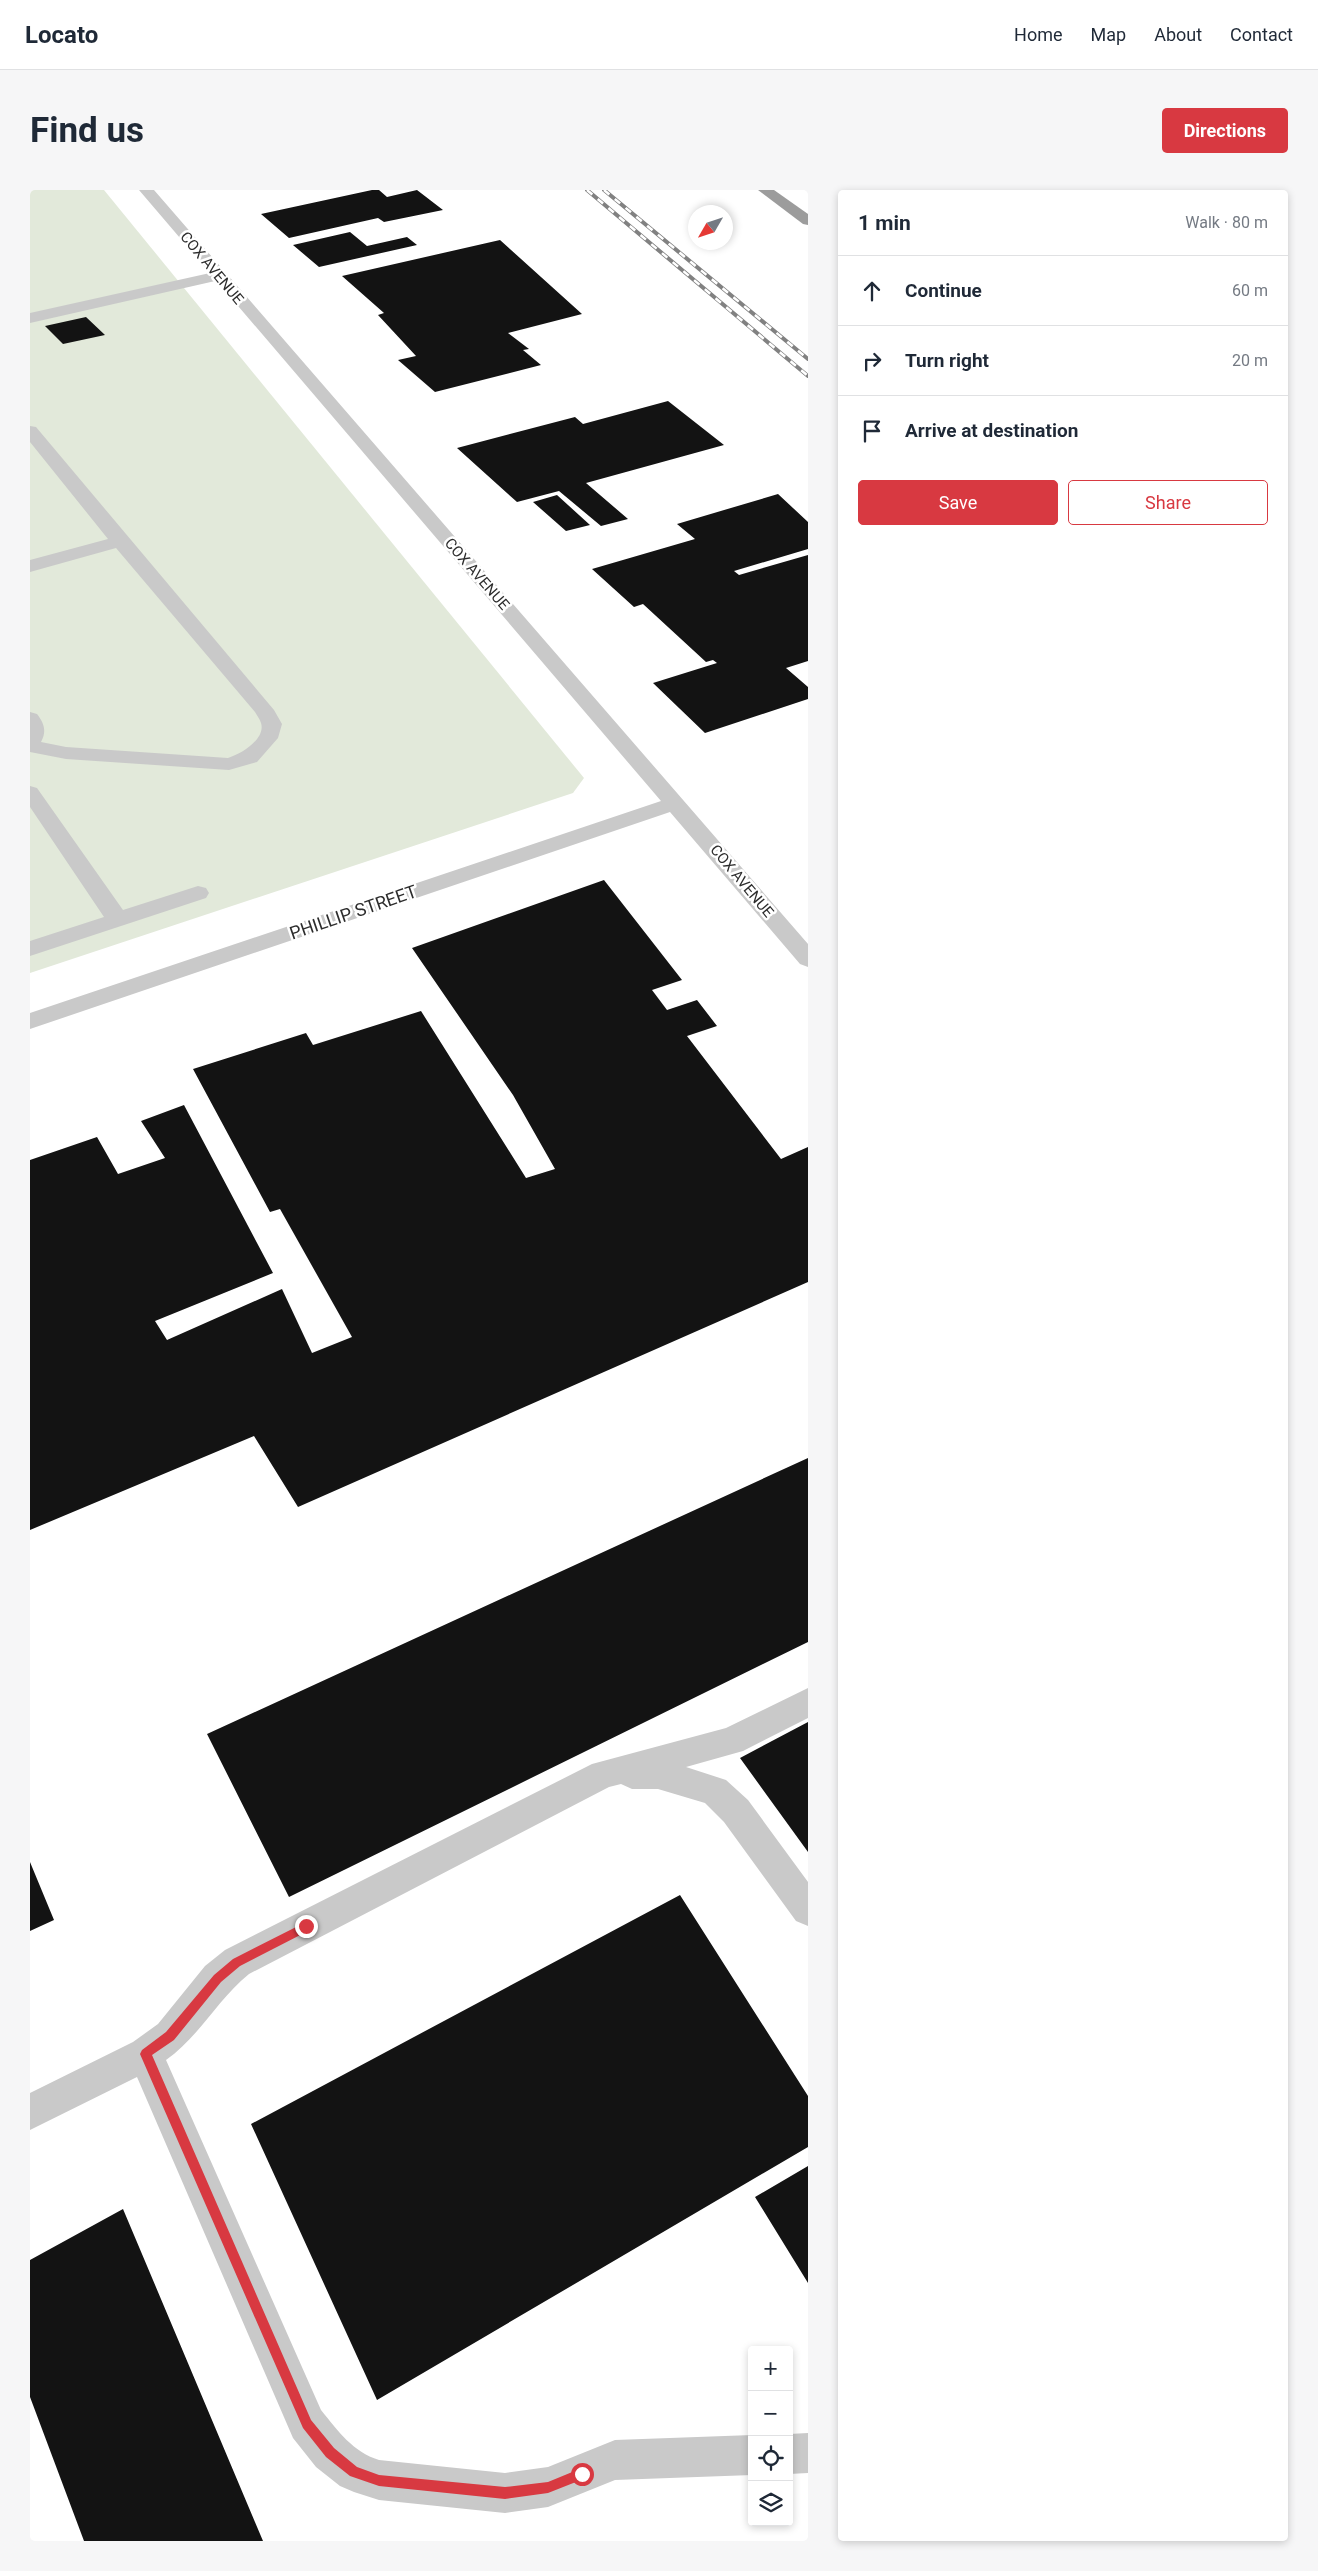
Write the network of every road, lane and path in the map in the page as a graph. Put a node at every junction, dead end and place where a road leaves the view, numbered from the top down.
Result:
1 (146, 190) edge
2 (765, 190) edge
3 (808, 221) edge
4 (219, 276) junction
5 (30, 318) edge
6 (30, 430) edge
7 (120, 541) junction
8 (30, 566) edge
9 (30, 718) edge
10 (30, 745) edge
11 (30, 792) edge
12 (676, 803) junction
13 (198, 893) dead end
14 (118, 920) junction
15 (31, 950) edge
16 (808, 959) edge
17 (30, 1021) edge
18 (808, 1702) edge
19 (603, 1774) junction
20 (808, 1910) edge
21 (145, 2054) junction
22 (30, 2112) edge
23 (808, 2453) edge
24 (793, 2454) edge
25 (748, 2455) edge

1 - 4 street, COX AVENUE
2 - 3 highway
4 - 5 street
4 - 12 street, COX AVENUE
6 - 7 street
7 - 8 street
7 - 10 street
9 - 10 street
11 - 14 street
12 - 16 street, COX AVENUE
12 - 17 street, PHILLIP STREET
13 - 14 street
14 - 15 street
18 - 19 street
19 - 20 street
19 - 21 street
21 - 22 street
21 - 25 street
23 - 24 street

